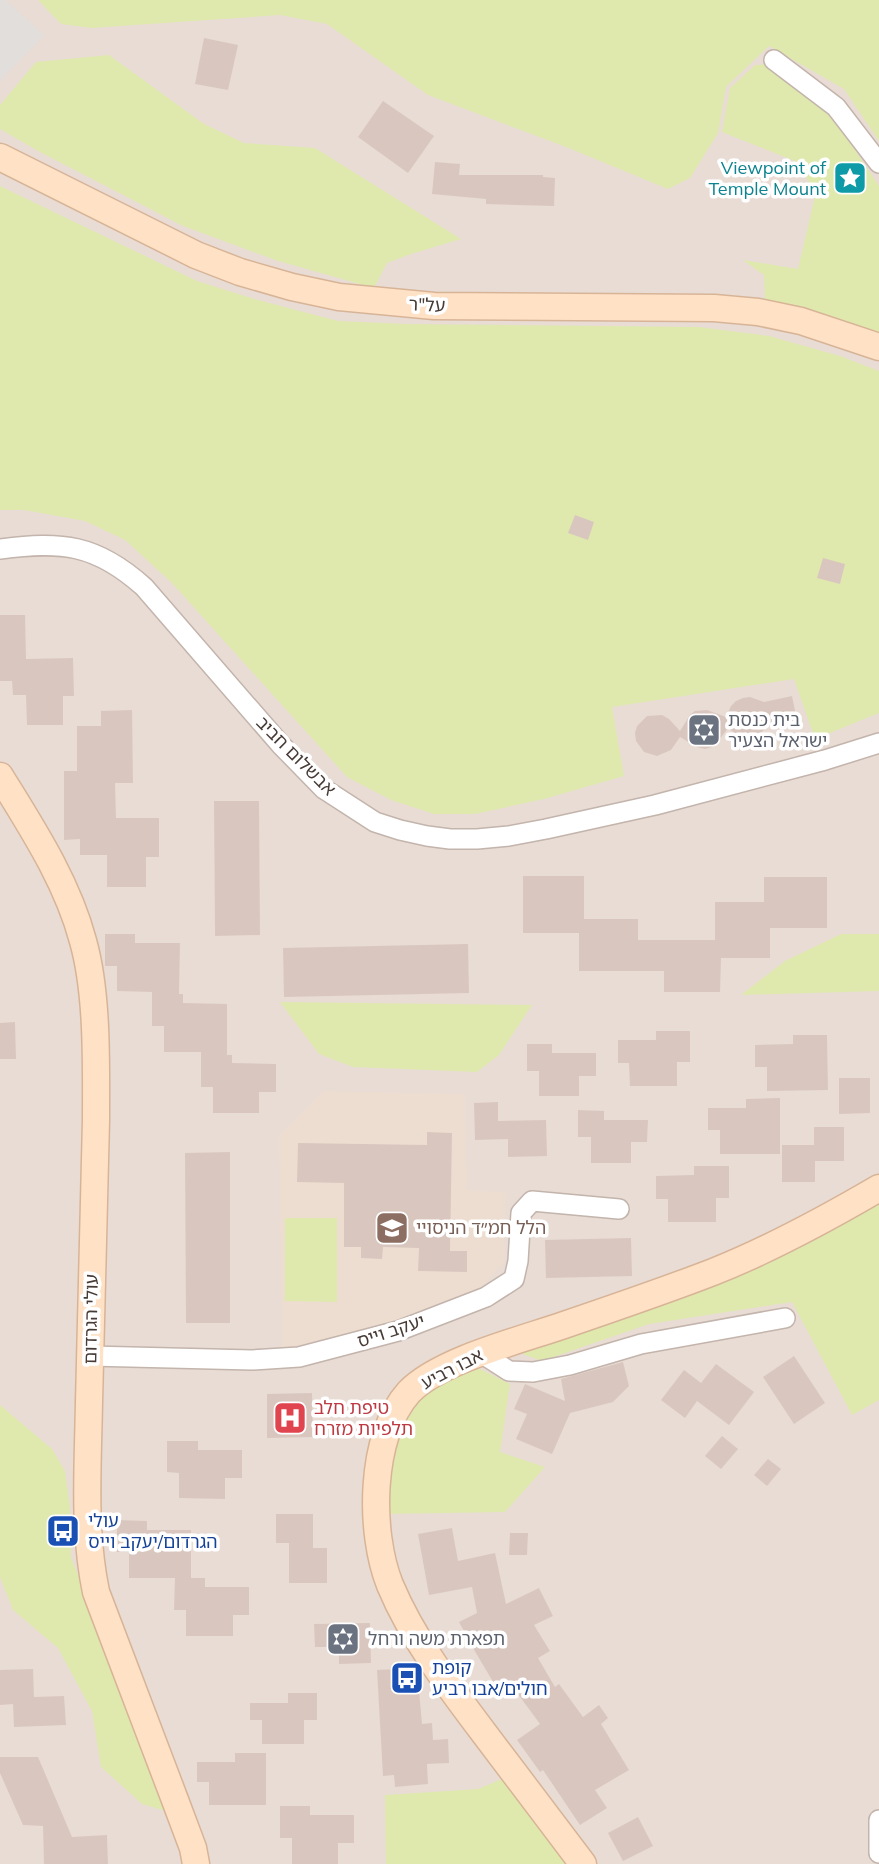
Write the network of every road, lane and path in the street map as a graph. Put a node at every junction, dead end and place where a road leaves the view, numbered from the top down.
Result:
1 (774, 60) dead end
2 (0, 156) edge
3 (879, 163) edge
4 (879, 347) edge
5 (0, 549) edge
6 (879, 743) edge
7 (0, 776) edge
8 (879, 1188) edge
9 (619, 1209) dead end
10 (785, 1318) dead end
11 (481, 1353) junction
12 (90, 1356) junction
13 (879, 1821) edge
14 (879, 1853) edge
15 (196, 1864) edge
16 (583, 1864) edge

1 - 3 street
2 - 4 street, על"ר
5 - 6 street, אבשלום חביב
7 - 12 street, עולי הגרדום
8 - 11 street, אבו רביע
9 - 12 street, יעקב וייס
10 - 11 street
11 - 16 street, אבו רביע
12 - 15 street, עולי הגרדום
13 - 14 street

